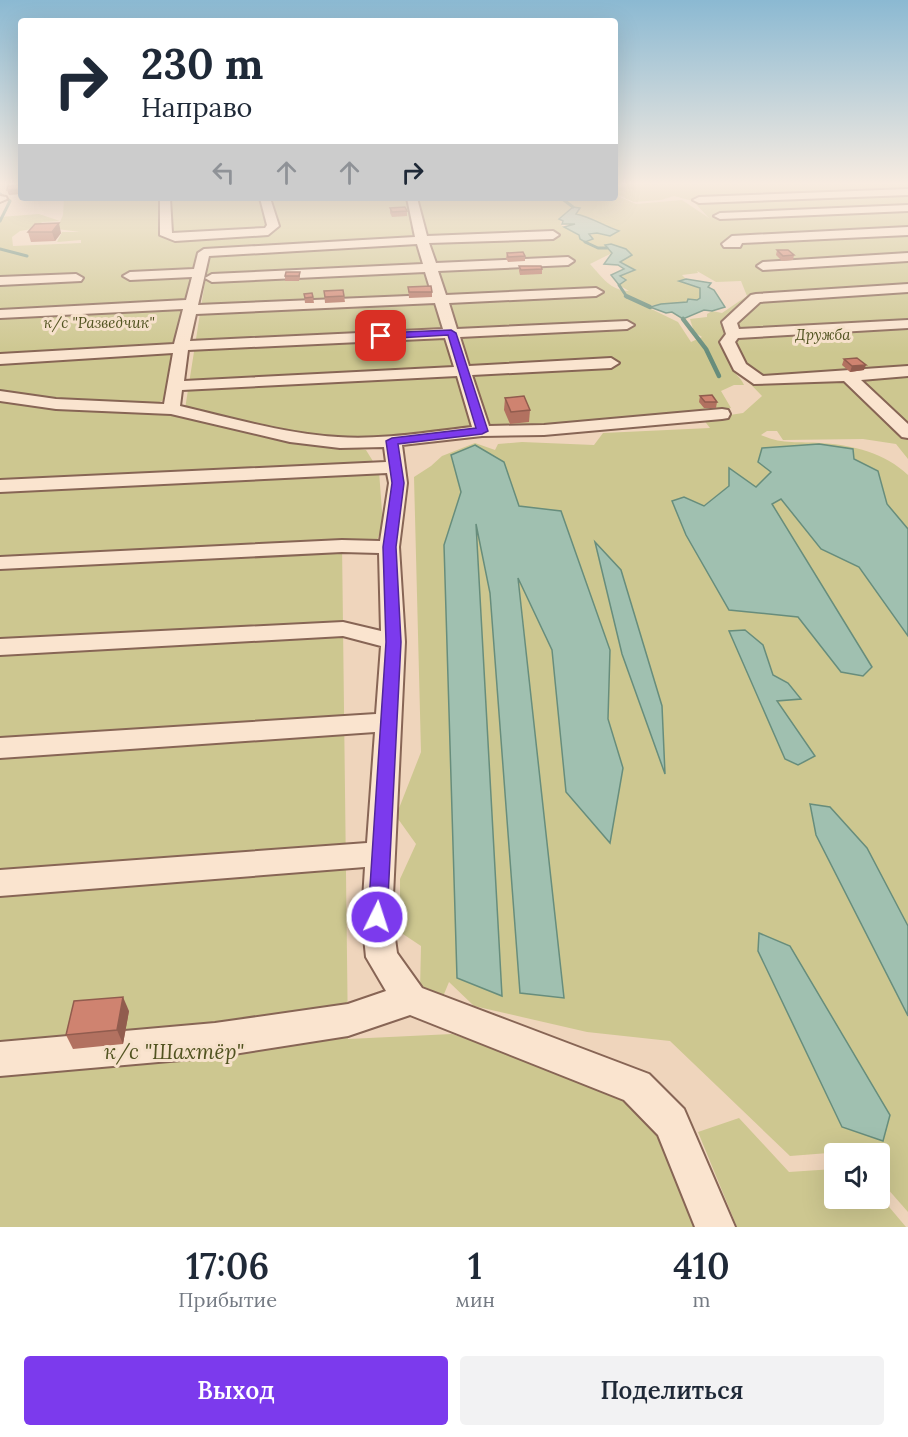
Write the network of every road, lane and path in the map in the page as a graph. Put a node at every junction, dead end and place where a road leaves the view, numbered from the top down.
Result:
1 (441, 239) edge
2 (746, 239) edge
3 (422, 240) junction
4 (728, 244) dead end
5 (908, 257) edge
6 (567, 261) dead end
7 (763, 266) dead end
8 (430, 267) junction
9 (130, 276) dead end
10 (205, 276) junction
11 (76, 278) dead end
12 (0, 281) edge
13 (908, 288) edge
14 (596, 292) dead end
15 (441, 299) junction
16 (190, 307) junction
17 (0, 314) edge
18 (908, 324) edge
19 (627, 325) dead end
20 (451, 333) junction
21 (734, 334) junction
22 (181, 347) junction
23 (0, 359) edge
24 (611, 363) dead end
25 (464, 371) junction
26 (908, 371) edge
27 (848, 376) junction
28 (175, 386) junction
29 (0, 396) edge
30 (171, 409) junction
31 (722, 414) dead end
32 (905, 426) edge
33 (482, 431) junction
34 (393, 454) junction
35 (0, 486) edge
36 (389, 547) junction
37 (0, 563) edge
38 (393, 642) junction
39 (0, 648) edge
40 (390, 722) junction
41 (0, 748) edge
42 (381, 854) junction
43 (0, 883) edge
44 (410, 999) junction
45 (0, 1059) edge
46 (716, 1227) edge

1 - 3 street
2 - 4 street
3 - 8 street
3 - 10 street
5 - 7 street
6 - 8 street
8 - 10 street
8 - 15 street
9 - 10 street
10 - 16 street
11 - 12 street
13 - 21 street
14 - 15 street
15 - 16 street
15 - 20 street
16 - 17 street
16 - 22 street
18 - 21 street
19 - 20 street
20 - 22 street
20 - 25 street
21 - 27 street
22 - 23 street
22 - 28 street
24 - 25 street
25 - 28 street
25 - 33 street
26 - 27 street
27 - 32 street
28 - 30 street
29 - 30 street
30 - 34 street
31 - 33 street
33 - 34 street
34 - 35 street
34 - 36 street
36 - 37 street
36 - 38 street
38 - 39 street
38 - 40 street
40 - 41 street
40 - 42 street
42 - 43 street
42 - 44 street
44 - 45 street
44 - 46 street

